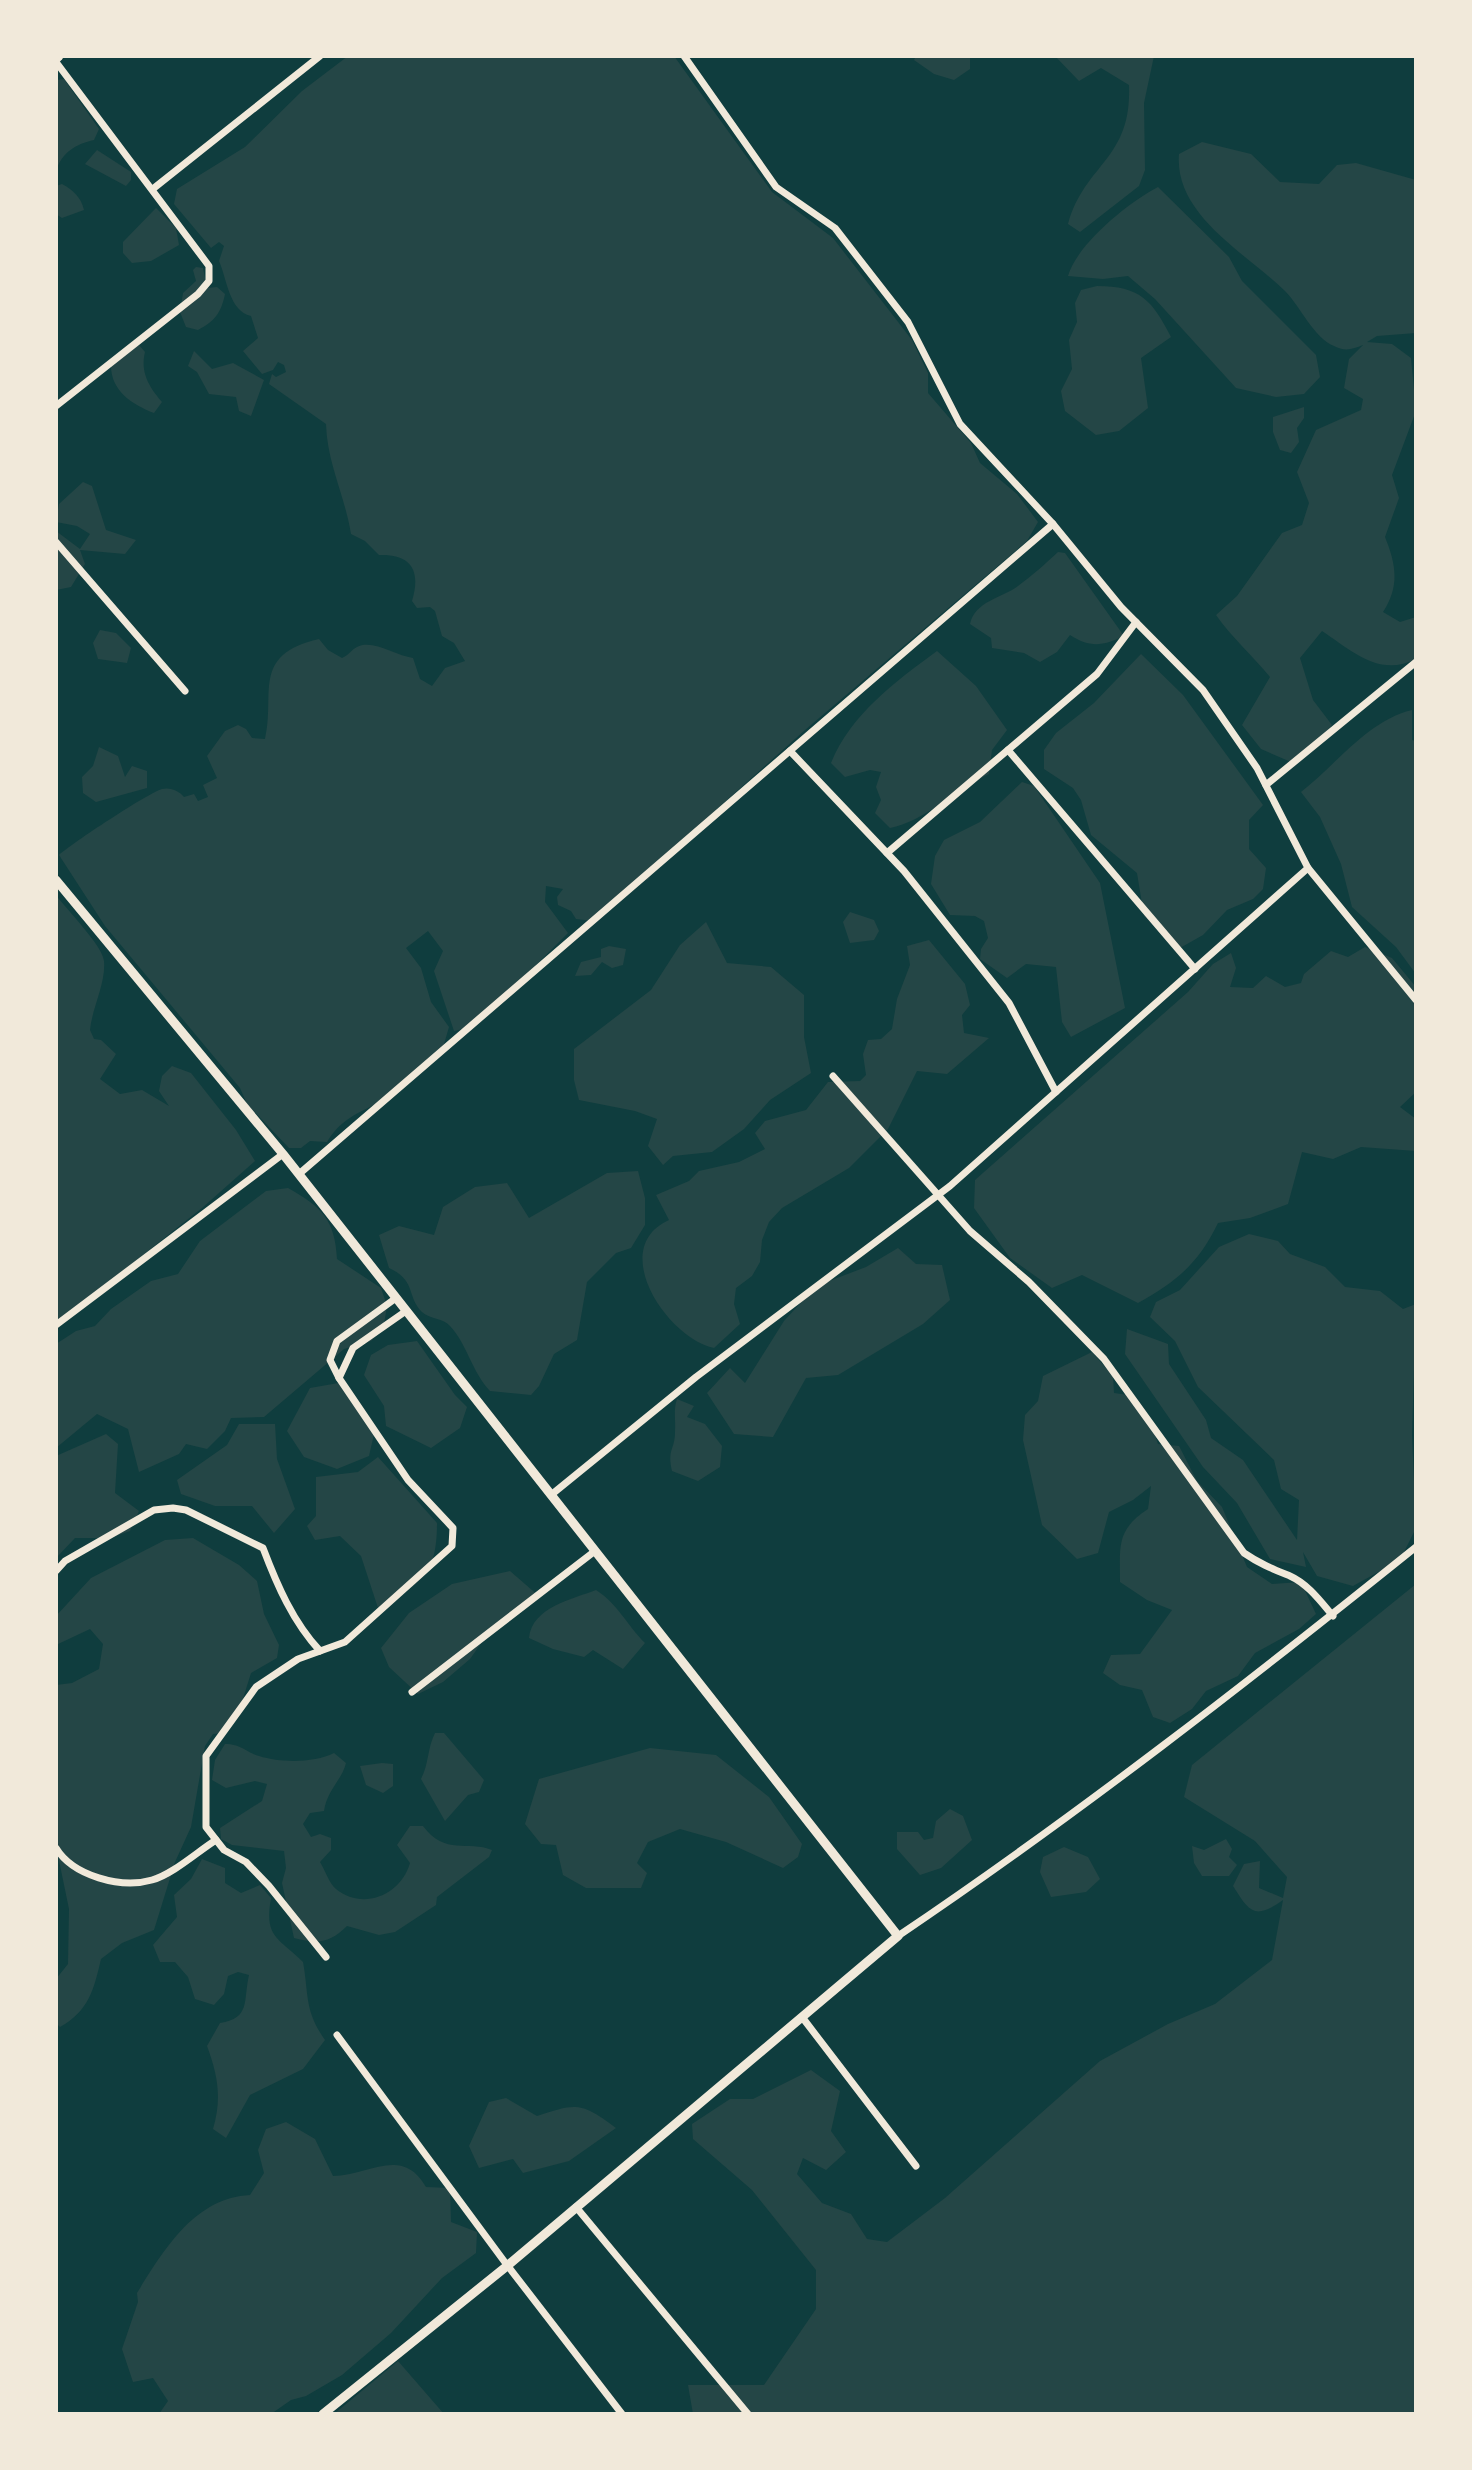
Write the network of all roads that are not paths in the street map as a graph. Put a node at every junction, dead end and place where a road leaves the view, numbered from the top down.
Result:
1 (320, 56) edge
2 (684, 56) edge
3 (57, 59) edge
4 (154, 188) junction
5 (56, 406) edge
6 (1053, 524) junction
7 (56, 542) edge
8 (1136, 622) junction
9 (1416, 662) edge
10 (185, 691) dead end
11 (1008, 750) junction
12 (790, 751) junction
13 (1266, 785) junction
14 (887, 853) junction
15 (1308, 868) junction
16 (56, 880) edge
17 (1195, 969) junction
18 (1416, 1000) edge
19 (833, 1076) dead end
20 (1056, 1092) junction
21 (283, 1154) junction
22 (299, 1174) junction
23 (938, 1195) junction
24 (396, 1298) junction
25 (406, 1311) junction
26 (56, 1325) edge
27 (339, 1378) junction
28 (551, 1495) junction
29 (1416, 1547) edge
30 (595, 1551) junction
31 (56, 1571) edge
32 (1333, 1616) junction
33 (320, 1651) junction
34 (412, 1692) dead end
35 (216, 1840) junction
36 (56, 1848) edge
37 (898, 1936) junction
38 (326, 1957) dead end
39 (802, 2017) junction
40 (337, 2035) dead end
41 (916, 2166) dead end
42 (576, 2207) junction
43 (507, 2266) junction
44 (323, 2414) edge
45 (622, 2414) edge
46 (748, 2414) edge

1 - 4 street
2 - 6 street
3 - 4 street
4 - 5 street
6 - 8 street
6 - 12 street
7 - 10 street
8 - 11 street
8 - 13 street
9 - 13 street
11 - 14 street
11 - 17 street
12 - 14 street
12 - 22 street
13 - 15 street
14 - 20 street
15 - 17 street
15 - 18 street
16 - 21 street
17 - 20 street
19 - 23 street
20 - 23 street
21 - 22 street
21 - 26 street
22 - 24 street
23 - 28 street
23 - 32 street
24 - 25 street
24 - 27 street
25 - 27 street
25 - 28 street
27 - 33 street
28 - 30 street
29 - 32 street
30 - 34 street
30 - 37 street
31 - 33 street
32 - 37 street
33 - 35 street
35 - 36 street
35 - 38 street
37 - 39 street
39 - 41 street
39 - 42 street
40 - 43 street
42 - 43 street
42 - 46 street
43 - 44 street
43 - 45 street

